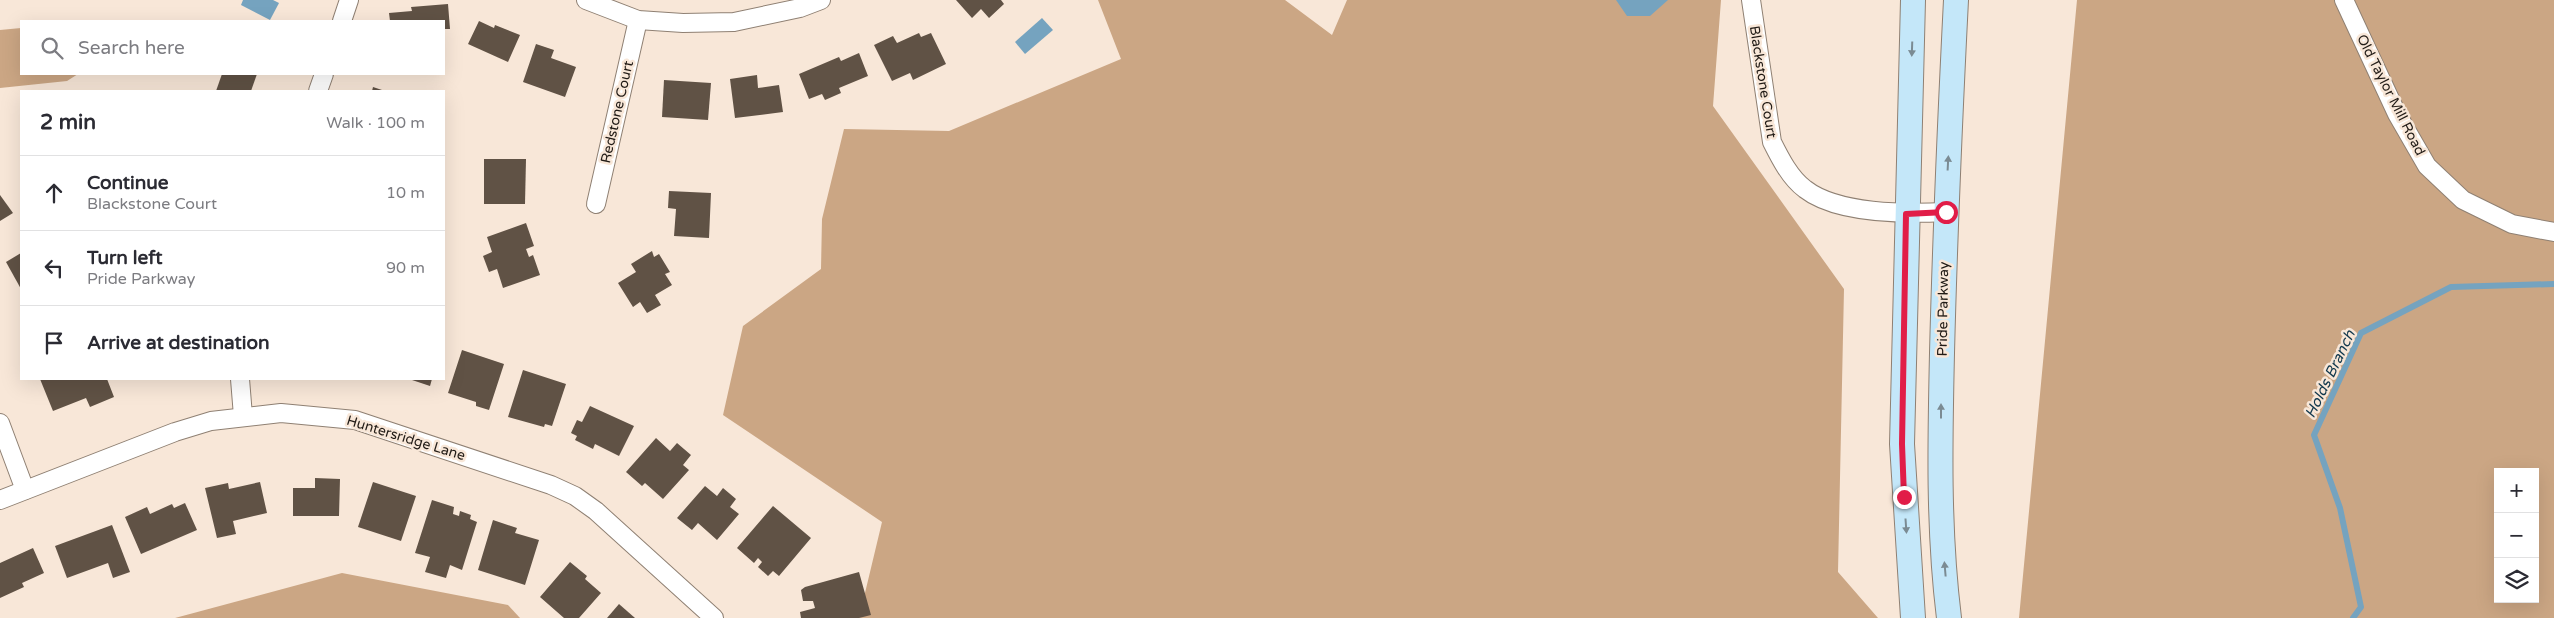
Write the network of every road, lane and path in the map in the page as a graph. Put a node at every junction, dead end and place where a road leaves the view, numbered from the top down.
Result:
1 (349, 0) edge
2 (586, 0) edge
3 (821, 0) edge
4 (1751, 0) edge
5 (1913, 0) edge
6 (1956, 0) edge
7 (2344, 0) edge
8 (342, 20) edge
9 (638, 20) junction
10 (324, 75) edge
11 (318, 90) edge
12 (596, 204) dead end
13 (1946, 212) junction
14 (1906, 214) junction
15 (2554, 232) edge
16 (240, 380) edge
17 (243, 416) junction
18 (0, 423) edge
19 (25, 490) junction
20 (0, 500) edge
21 (714, 618) edge
22 (1913, 618) edge
23 (1949, 618) edge

1 - 8 street
2 - 9 street
3 - 9 street
4 - 14 street, Blackstone Court
5 -> 14 main road
13 -> 6 main road, Pride Parkway
7 - 15 street, Old Taylor Mill Road
9 - 12 street, Redstone Court
10 - 11 street
13 - 14 street, Blackstone Court
23 -> 13 main road, Pride Parkway
14 -> 22 main road
16 - 17 street
17 - 19 street, Huntersridge Lane
17 - 21 street, Huntersridge Lane
18 - 19 street
19 - 20 street, Huntersridge Lane

